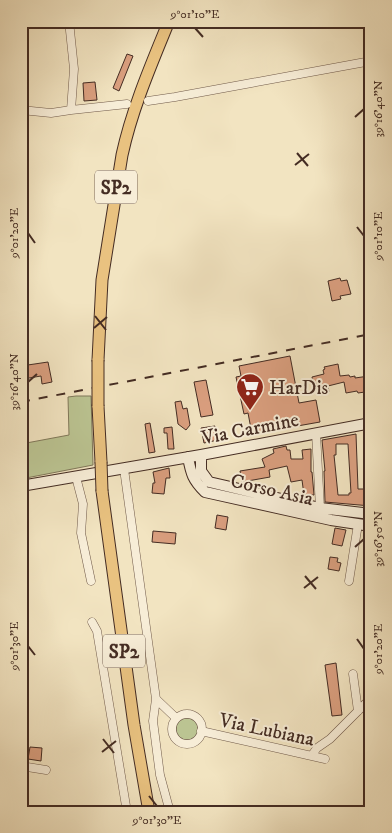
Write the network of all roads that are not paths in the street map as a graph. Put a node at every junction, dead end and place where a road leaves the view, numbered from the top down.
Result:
1 (69, 21) edge
2 (169, 21) edge
3 (371, 61) edge
4 (148, 101) dead end
5 (127, 104) dead end
6 (21, 110) edge
7 (71, 110) junction
8 (371, 423) edge
9 (316, 433) junction
10 (201, 456) junction
11 (188, 457) junction
12 (124, 469) junction
13 (76, 477) junction
14 (21, 486) edge
15 (320, 508) junction
16 (371, 514) edge
17 (358, 524) junction
18 (371, 526) edge
19 (91, 580) dead end
20 (349, 581) dead end
21 (92, 622) dead end
22 (353, 674) dead end
23 (156, 698) junction
24 (371, 698) edge
25 (358, 711) junction
26 (176, 718) junction
27 (202, 731) junction
28 (312, 755) junction
29 (325, 759) dead end
30 (21, 766) edge
31 (46, 770) dead end
32 (127, 812) edge
33 (148, 812) edge
34 (170, 812) edge

1 - 7 street
2 - 33 main road, SP2, bridge
3 - 4 street
5 - 7 street
6 - 7 street
8 - 9 street, Via Carmine
9 - 10 street, Via Carmine
9 - 15 street
10 - 11 street, Via Carmine
10 - 15 street, Corso Asia
11 - 12 street, Via Carmine
11 - 17 street, Corso Asia
12 - 13 street, Via Carmine
12 - 23 street
13 - 14 street, Via Carmine
13 - 19 street
15 - 16 street, Corso Asia
17 - 18 street, Corso Asia
17 - 20 street
21 - 32 street
22 - 25 street
23 - 26 street
23 - 34 street
24 - 25 street
25 - 28 street
26 - 27 street
26 - 27 street
27 - 28 street, Via Lubiana
28 - 29 street, Via Lubiana
30 - 31 street

